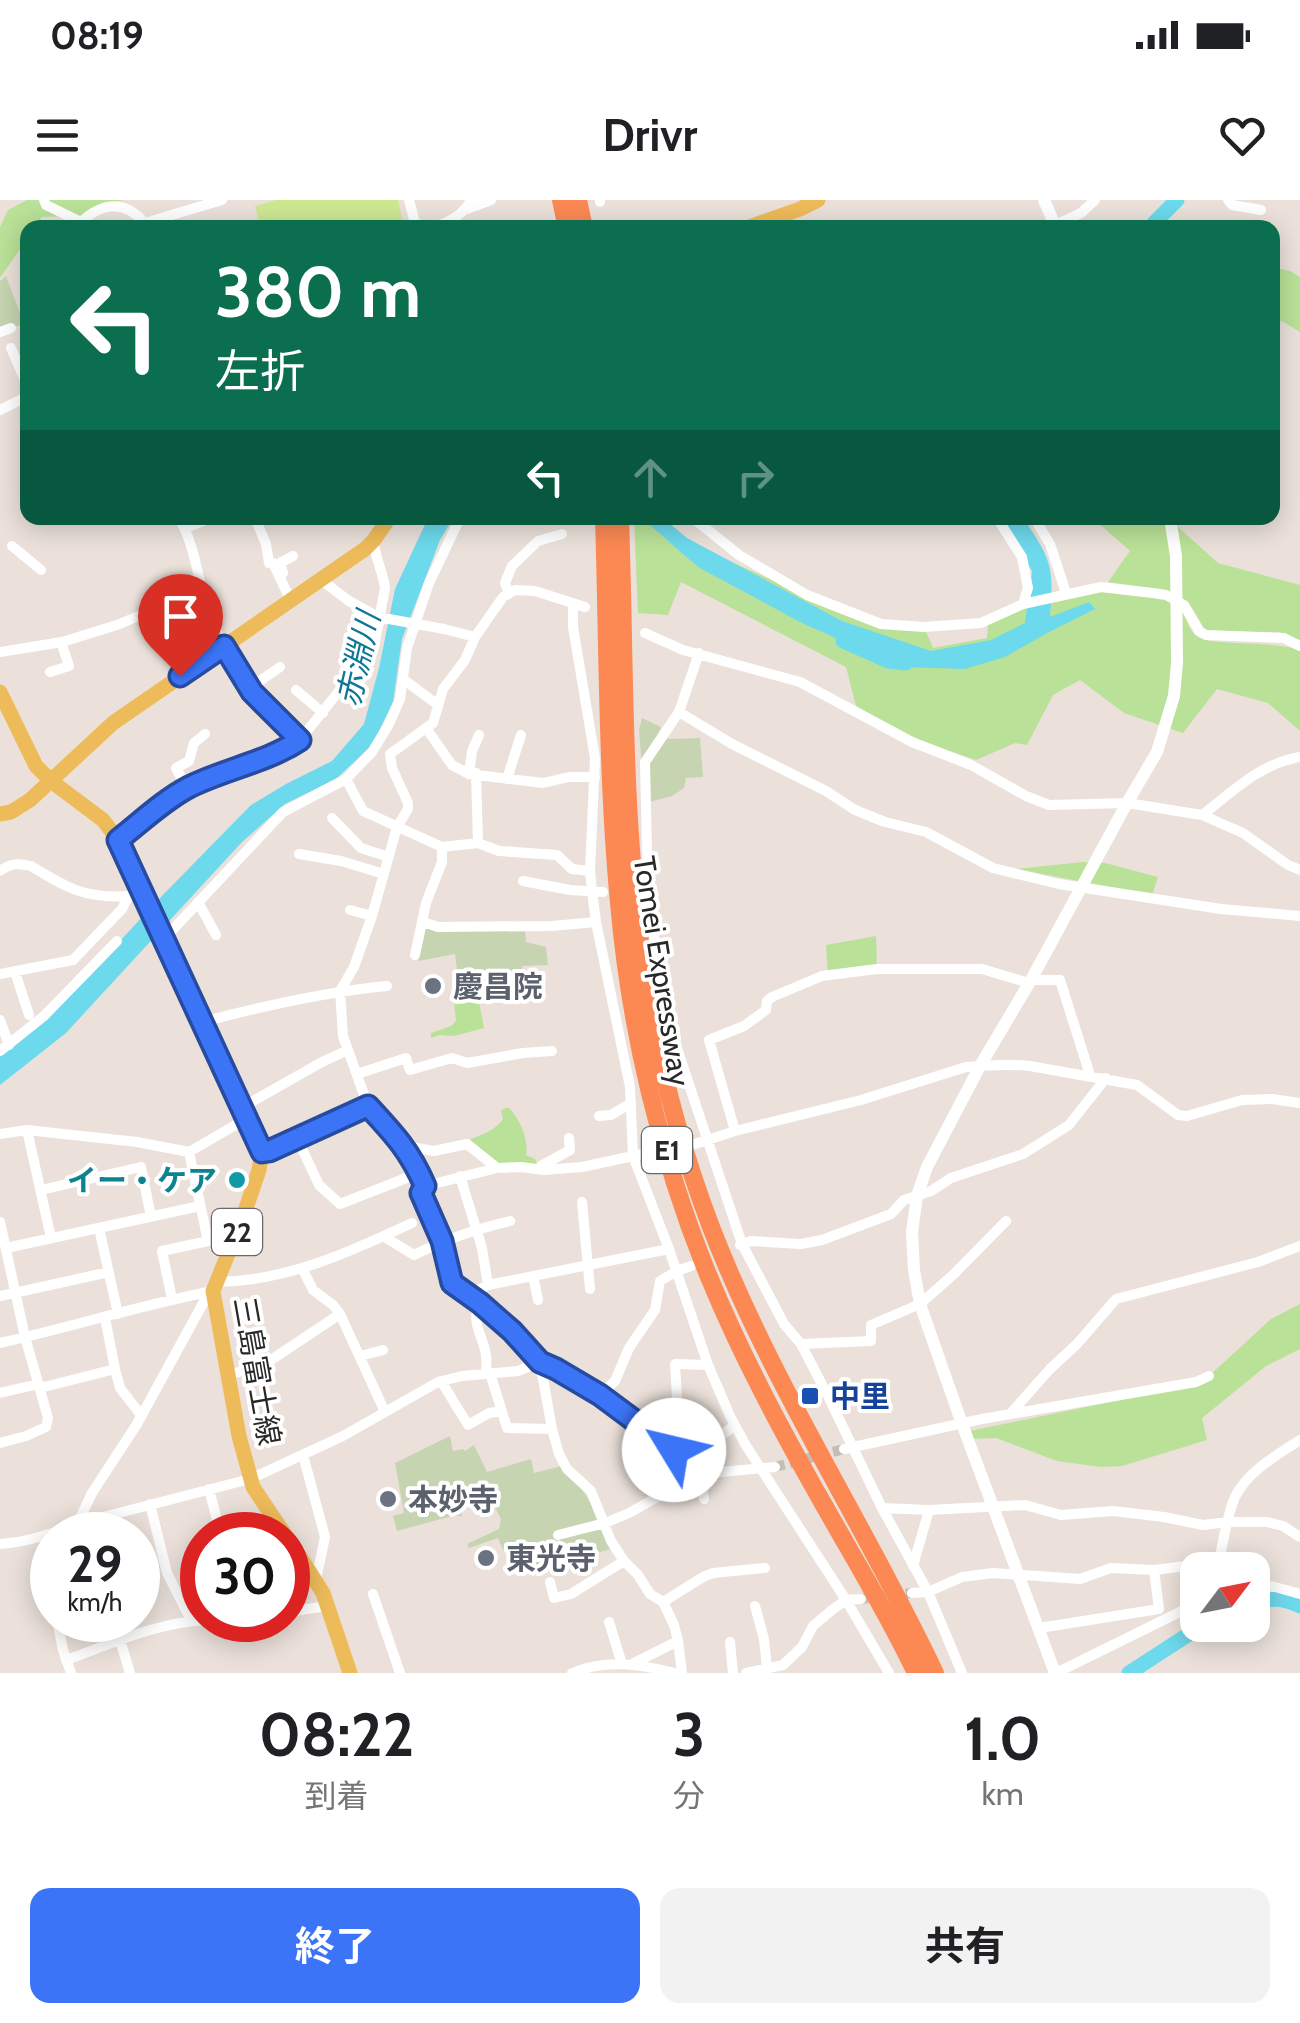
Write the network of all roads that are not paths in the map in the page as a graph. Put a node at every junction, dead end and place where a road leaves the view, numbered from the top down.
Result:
1 (44, 200) edge
2 (222, 200) edge
3 (491, 200) edge
4 (818, 200) edge
5 (1095, 200) edge
6 (1228, 200) edge
7 (469, 205) edge
8 (1261, 210) dead end
9 (78, 220) edge
10 (84, 220) edge
11 (142, 220) edge
12 (155, 220) edge
13 (769, 220) edge
14 (1068, 220) edge
15 (11, 348) dead end
16 (20, 368) edge
17 (183, 525) edge
18 (259, 525) edge
19 (384, 525) edge
20 (457, 525) edge
21 (605, 525) edge
22 (619, 525) edge
23 (701, 525) edge
24 (1001, 525) edge
25 (1038, 525) edge
26 (1171, 525) edge
27 (562, 534) dead end
28 (374, 540) junction
29 (12, 546) dead end
30 (293, 556) dead end
31 (41, 570) dead end
32 (614, 577) junction
33 (320, 579) junction
34 (202, 593) junction
35 (509, 594) junction
36 (1062, 594) junction
37 (293, 597) junction
38 (573, 603) junction
39 (1023, 604) junction
40 (586, 607) dead end
41 (378, 618) junction
42 (415, 624) junction
43 (645, 632) dead end
44 (474, 637) junction
45 (62, 642) junction
46 (224, 646) junction
47 (1300, 646) edge
48 (0, 652) edge
49 (700, 653) junction
50 (280, 667) dead end
51 (50, 672) dead end
52 (403, 679) junction
53 (250, 688) junction
54 (296, 690) dead end
55 (0, 692) edge
56 (438, 705) junction
57 (679, 712) junction
58 (323, 713) junction
59 (426, 728) junction
60 (206, 734) dead end
61 (479, 735) dead end
62 (521, 735) dead end
63 (300, 740) junction
64 (1300, 757) edge
65 (472, 773) junction
66 (596, 777) junction
67 (346, 778) junction
68 (508, 778) junction
69 (51, 782) junction
70 (187, 788) junction
71 (1126, 803) junction
72 (0, 814) edge
73 (1202, 815) junction
74 (332, 818) dead end
75 (398, 827) junction
76 (118, 840) junction
77 (478, 842) junction
78 (442, 847) junction
79 (299, 854) dead end
80 (389, 856) junction
81 (1300, 870) edge
82 (0, 871) edge
83 (590, 871) junction
84 (384, 874) junction
85 (523, 880) dead end
86 (1082, 887) junction
87 (597, 891) junction
88 (134, 893) junction
89 (198, 902) junction
90 (350, 910) dead end
91 (372, 916) junction
92 (1300, 916) edge
93 (423, 922) junction
94 (596, 922) junction
95 (216, 935) dead end
96 (162, 938) junction
97 (118, 940) dead end
98 (415, 954) dead end
99 (15, 972) junction
100 (0, 974) edge
101 (1030, 981) junction
102 (387, 986) dead end
103 (340, 990) junction
104 (30, 1015) dead end
105 (0, 1020) edge
106 (202, 1022) junction
107 (4, 1048) edge
108 (348, 1050) junction
109 (552, 1052) dead end
110 (980, 1066) junction
111 (357, 1074) junction
112 (1090, 1075) junction
113 (1106, 1078) junction
114 (630, 1103) junction
115 (1300, 1103) edge
116 (368, 1106) junction
117 (244, 1113) junction
118 (599, 1116) dead end
119 (27, 1130) junction
120 (736, 1131) junction
121 (0, 1134) edge
122 (297, 1138) junction
123 (569, 1138) dead end
124 (701, 1142) junction
125 (405, 1146) junction
126 (189, 1152) junction
127 (262, 1152) junction
128 (652, 1152) dead end
129 (633, 1156) junction
130 (497, 1168) junction
131 (540, 1169) junction
132 (419, 1174) junction
133 (460, 1176) junction
134 (425, 1186) junction
135 (40, 1190) junction
136 (917, 1196) junction
137 (582, 1202) dead end
138 (200, 1206) junction
139 (151, 1217) junction
140 (510, 1221) dead end
141 (1006, 1221) dead end
142 (0, 1222) edge
143 (412, 1222) dead end
144 (99, 1228) junction
145 (477, 1228) junction
146 (383, 1236) junction
147 (51, 1238) junction
148 (442, 1241) junction
149 (739, 1246) junction
150 (1300, 1246) edge
151 (6, 1248) junction
152 (669, 1249) junction
153 (589, 1265) junction
154 (690, 1266) dead end
155 (302, 1268) junction
156 (677, 1271) junction
157 (109, 1272) junction
158 (533, 1276) junction
159 (488, 1285) junction
160 (215, 1286) junction
161 (590, 1289) dead end
162 (16, 1292) junction
163 (469, 1294) junction
164 (0, 1296) edge
165 (172, 1299) junction
166 (538, 1300) dead end
167 (480, 1303) junction
168 (920, 1304) junction
169 (118, 1314) junction
170 (340, 1314) junction
171 (105, 1318) junction
172 (26, 1337) junction
173 (0, 1342) edge
174 (801, 1344) junction
175 (383, 1350) dead end
176 (360, 1356) junction
177 (540, 1362) junction
178 (708, 1365) junction
179 (115, 1370) junction
180 (488, 1373) junction
181 (227, 1375) junction
182 (1209, 1376) dead end
183 (441, 1381) junction
184 (39, 1386) junction
185 (0, 1393) edge
186 (600, 1395) junction
187 (385, 1412) junction
188 (502, 1412) junction
189 (1009, 1414) junction
190 (141, 1416) junction
191 (735, 1425) junction
192 (552, 1430) junction
193 (1300, 1440) edge
194 (0, 1443) edge
195 (848, 1448) junction
196 (674, 1450) junction
197 (303, 1455) junction
198 (768, 1467) junction
199 (698, 1469) junction
200 (710, 1474) junction
201 (250, 1479) junction
202 (209, 1488) junction
203 (704, 1499) dead end
204 (150, 1504) junction
205 (992, 1505) junction
206 (882, 1508) junction
207 (929, 1510) junction
208 (82, 1512) edge
209 (126, 1512) edge
210 (215, 1512) edge
211 (270, 1512) edge
212 (1228, 1522) junction
213 (605, 1523) junction
214 (558, 1535) dead end
215 (1300, 1537) edge
216 (30, 1540) edge
217 (0, 1544) edge
218 (1223, 1552) edge
219 (624, 1561) junction
220 (1180, 1566) edge
221 (913, 1567) junction
222 (765, 1568) dead end
223 (1154, 1570) junction
224 (310, 1572) edge
225 (1020, 1574) junction
226 (316, 1581) junction
227 (550, 1582) dead end
228 (1270, 1586) edge
229 (928, 1592) junction
230 (912, 1593) tunnel mouth
231 (373, 1594) dead end
232 (1300, 1594) edge
233 (180, 1597) edge
234 (862, 1599) tunnel mouth
235 (846, 1600) junction
236 (663, 1602) junction
237 (327, 1606) junction
238 (755, 1606) dead end
239 (310, 1609) edge
240 (1180, 1612) edge
241 (609, 1622) dead end
242 (1038, 1628) junction
243 (678, 1641) junction
244 (62, 1642) edge
245 (116, 1642) edge
246 (121, 1642) edge
247 (730, 1642) dead end
248 (804, 1644) junction
249 (812, 1658) dead end
250 (627, 1664) junction
251 (68, 1667) edge
252 (767, 1668) junction
253 (669, 1672) edge
254 (55, 1673) edge
255 (130, 1673) edge
256 (350, 1673) edge
257 (400, 1673) edge
258 (572, 1673) edge
259 (682, 1673) edge
260 (733, 1673) edge
261 (746, 1673) edge
262 (889, 1673) edge
263 (916, 1673) edge
264 (936, 1673) edge
265 (962, 1673) edge
266 (1056, 1673) edge

1 - 9 street
2 - 12 street
3 - 7 street
4 - 13 main road
5 - 14 street
6 - 8 street
10 - 11 street
15 - 16 street
17 - 34 street
18 - 37 street
19 - 28 main road
20 - 42 street
21 - 32 highway, Tomei Expressway / E1
22 - 32 highway, Tomei Expressway / E1
23 - 39 street
24 - 39 street
25 - 36 street
26 - 71 street
27 - 35 street
28 - 33 main road
28 - 41 street
29 - 31 street
30 - 37 street
32 - 263 highway, Tomei Expressway / E1
32 - 264 highway, Tomei Expressway / E1
33 - 37 main road
33 - 41 street
34 - 45 street
34 - 46 street
35 - 38 street
35 - 44 street
36 - 39 street
36 - 47 street
37 - 46 main road
38 - 40 street
38 - 66 street
41 - 42 street
41 - 58 street
42 - 44 street
42 - 52 street
43 - 49 street
44 - 56 street
45 - 48 street
45 - 51 street
46 - 53 street
46 - 69 main road
49 - 57 street
49 - 71 street
50 - 53 street
52 - 56 street
52 - 67 street
53 - 63 street
54 - 58 street
55 - 69 main road
56 - 59 street
57 - 86 street
57 - 124 street
58 - 63 street
59 - 65 street
59 - 75 street
60 - 70 street
61 - 65 street
62 - 68 street
63 - 70 street
64 - 73 street
65 - 68 street
65 - 77 street
66 - 68 street
66 - 83 street
67 - 75 street
67 - 89 street
69 - 72 main road
69 - 76 main road
70 - 76 street
71 - 73 street
71 - 86 street
73 - 81 street
74 - 80 street
75 - 78 street
75 - 80 street
76 - 88 main road
77 - 78 street
77 - 83 street
78 - 93 street
79 - 84 street
80 - 84 street
82 - 88 street
83 - 87 street
84 - 91 street
85 - 87 street
86 - 92 street
86 - 101 street
87 - 94 street
88 - 96 main road
88 - 99 street
89 - 95 street
89 - 96 street
90 - 91 street
91 - 103 street
93 - 94 street
93 - 98 street
94 - 114 street
96 - 106 main road
97 - 107 street
99 - 100 street
99 - 104 street
101 - 110 street
101 - 112 street
101 - 120 street
102 - 103 street
103 - 106 street
103 - 108 street
105 - 107 street
106 - 117 main road
108 - 111 street
108 - 117 street
109 - 111 street
110 - 112 street
110 - 120 street
110 - 136 street
111 - 116 street
112 - 113 street
113 - 115 street
113 - 136 street
114 - 118 street
114 - 129 street
116 - 122 street
116 - 125 street
117 - 126 street
117 - 127 main road
119 - 121 street
119 - 126 street
119 - 135 street
120 - 124 street
122 - 127 street
122 - 132 street
123 - 131 street
124 - 149 street
125 - 130 street
125 - 132 street
126 - 138 street
127 - 160 main road, 三島富士線 / 22
128 - 129 street
129 - 131 street
129 - 152 street
130 - 131 street
130 - 133 street
132 - 134 street
133 - 134 street
133 - 145 street
134 - 148 street
135 - 139 street
135 - 147 street
136 - 149 street
136 - 168 street
137 - 153 street
138 - 139 street
138 - 165 street
139 - 144 street
140 - 145 street
141 - 168 street
142 - 151 street
143 - 146 street
144 - 147 street
144 - 157 street
145 - 148 street
145 - 159 street
146 - 148 street
146 - 155 street
147 - 151 street
148 - 163 street
149 - 174 street
150 - 189 street
151 - 162 street
152 - 153 street
152 - 156 street
153 - 158 street
153 - 161 street
154 - 156 street
155 - 160 street
155 - 170 street
156 - 178 street
156 - 186 street
157 - 162 street
157 - 169 street
158 - 159 street
158 - 166 street
159 - 163 street
160 - 165 street
160 - 181 main road, 三島富士線 / 22
160 - 190 street
162 - 164 street
162 - 172 street
163 - 167 street
165 - 169 street
167 - 177 street
167 - 180 street
168 - 174 street
168 - 205 street
169 - 171 street
170 - 176 street
170 - 181 street
171 - 172 street
171 - 179 street
172 - 173 street
172 - 184 street
174 - 195 street
175 - 176 street
176 - 187 street
177 - 180 street
177 - 186 street
177 - 192 street
178 - 191 street
178 - 196 street
179 - 184 street
179 - 190 street
180 - 183 street
180 - 188 street
181 - 201 main road, 三島富士線 / 22
182 - 189 street
183 - 187 street
183 - 188 street
184 - 185 street
184 - 194 street
186 - 196 street
187 - 197 street
188 - 192 street
189 - 195 street
190 - 208 street
191 - 198 street
191 - 200 street
192 - 213 street
193 - 212 street
195 - 206 street
196 - 199 street
197 - 201 street
197 - 226 street
198 - 200 street
198 - 235 street
199 - 200 street
199 - 203 street
199 - 213 street
201 - 202 street
201 - 211 main road, 三島富士線 / 22
202 - 204 street
202 - 210 street
204 - 209 street
204 - 233 street
205 - 207 street
205 - 212 street
205 - 225 street
206 - 207 street
206 - 221 street
207 - 221 street
212 - 215 street
212 - 218 street
213 - 214 street
213 - 219 street
216 - 217 street
219 - 227 street
219 - 236 street
220 - 223 street
221 - 229 street
222 - 236 street
223 - 225 street
223 - 242 street
224 - 226 main road, 三島富士線 / 22
225 - 229 street
225 - 242 street
226 - 237 main road, 三島富士線 / 22
228 - 232 street
229 - 230 street
229 - 265 street
231 - 257 street
234 - 235 street
235 - 248 street
235 - 262 street
236 - 243 street
237 - 239 street
237 - 256 main road, 三島富士線 / 22
238 - 252 street
240 - 266 street
241 - 250 street
242 - 266 street
243 - 250 street
243 - 259 street
244 - 251 street
245 - 251 street
246 - 255 street
247 - 260 street
248 - 249 street
248 - 252 street
250 - 253 street
250 - 258 street
251 - 254 street
252 - 261 street

